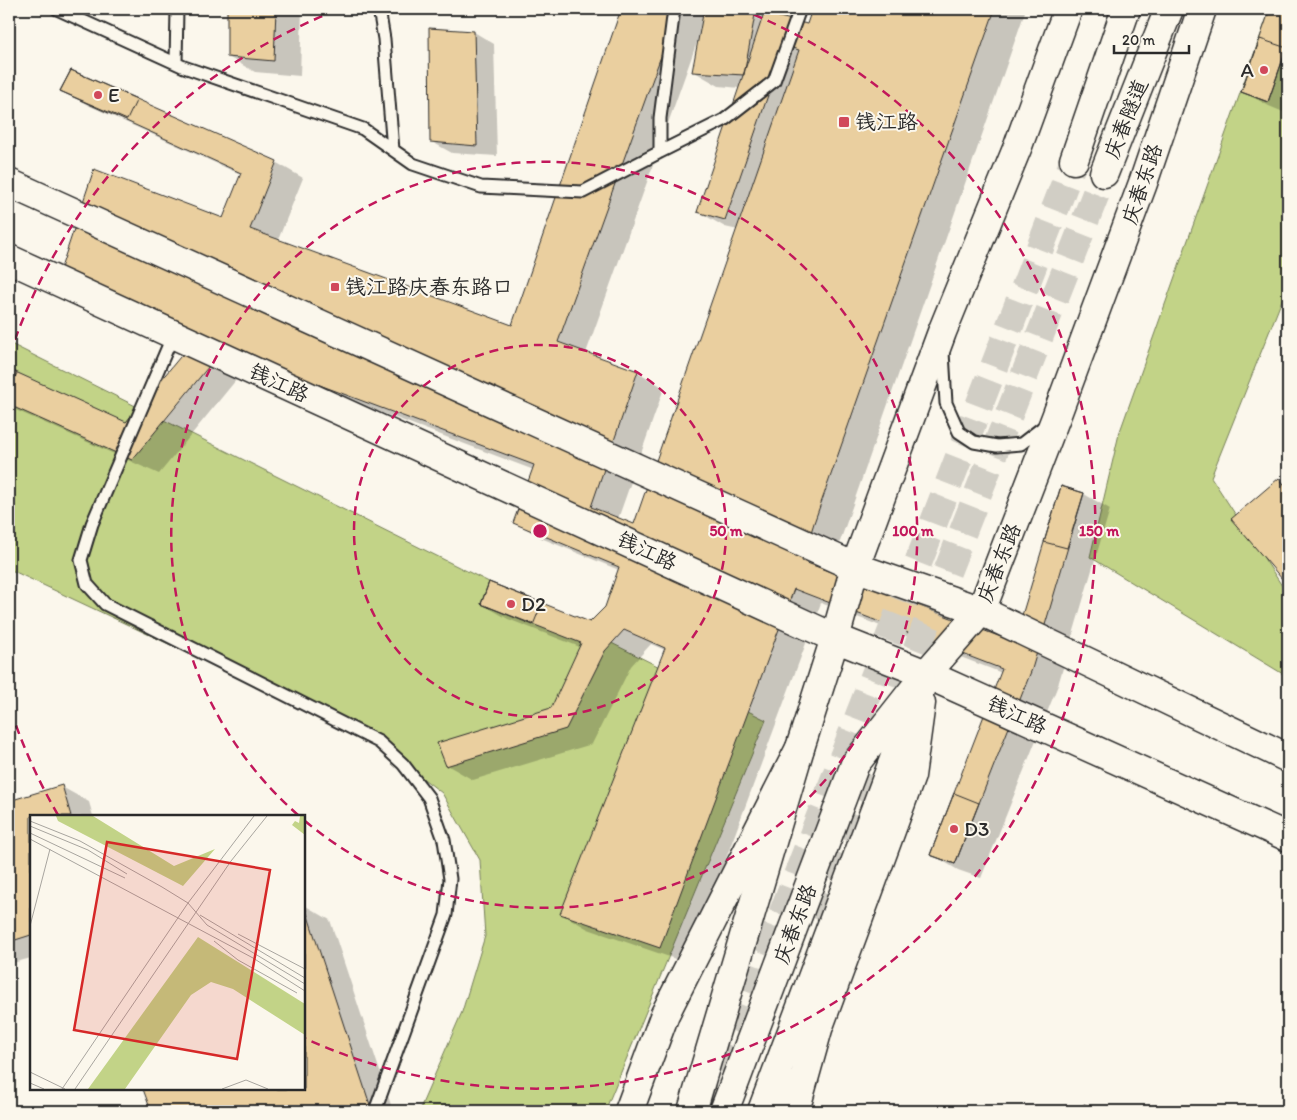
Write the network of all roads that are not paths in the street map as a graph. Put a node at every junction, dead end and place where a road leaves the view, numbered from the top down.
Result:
1 (57, 9) edge
2 (177, 9) edge
3 (379, 9) edge
4 (674, 9) edge
5 (800, 9) edge
6 (1068, 9) edge
7 (1126, 9) edge
8 (1170, 9) edge
9 (1202, 9) edge
10 (176, 63) junction
11 (393, 150) junction
12 (660, 152) junction
13 (1074, 160) tunnel mouth
14 (1104, 173) tunnel mouth
15 (9, 183) edge
16 (9, 259) edge
17 (942, 332) junction
18 (173, 334) junction
19 (1056, 417) junction
20 (855, 567) junction
21 (981, 611) junction
22 (835, 638) junction
23 (926, 674) junction
24 (800, 748) junction
25 (1288, 758) edge
26 (1288, 838) edge
27 (818, 1029) junction
28 (375, 1111) edge
29 (629, 1111) edge
30 (692, 1111) edge
31 (724, 1111) edge
32 (762, 1111) edge
33 (776, 1111) edge
34 (795, 1111) edge

1 - 10 lane
2 - 10 lane
3 - 11 lane
4 - 12 lane
5 - 12 lane
6 - 17 main road, 庆春东路
7 - 13 main road, 庆春隧道
8 - 14 main road, 庆春隧道
9 - 19 main road, 庆春东路
10 - 11 lane
11 - 12 lane
15 - 20 main road
16 - 18 main road, 钱江路
17 - 19 lane
17 - 20 main road, 庆春东路
18 - 22 main road, 钱江路
18 - 28 lane
19 - 21 main road, 庆春东路
20 - 21 main road
20 - 22 main road, 庆春东路
21 - 23 main road, 庆春东路
21 - 25 main road
22 - 23 main road, 钱江路
22 - 24 main road, 庆春东路
23 - 26 main road, 钱江路
23 - 27 main road
23 - 31 main road, 庆春东路
23 - 32 main road
24 - 29 main road
24 - 30 main road, 庆春东路
27 - 33 lane
27 - 34 main road

